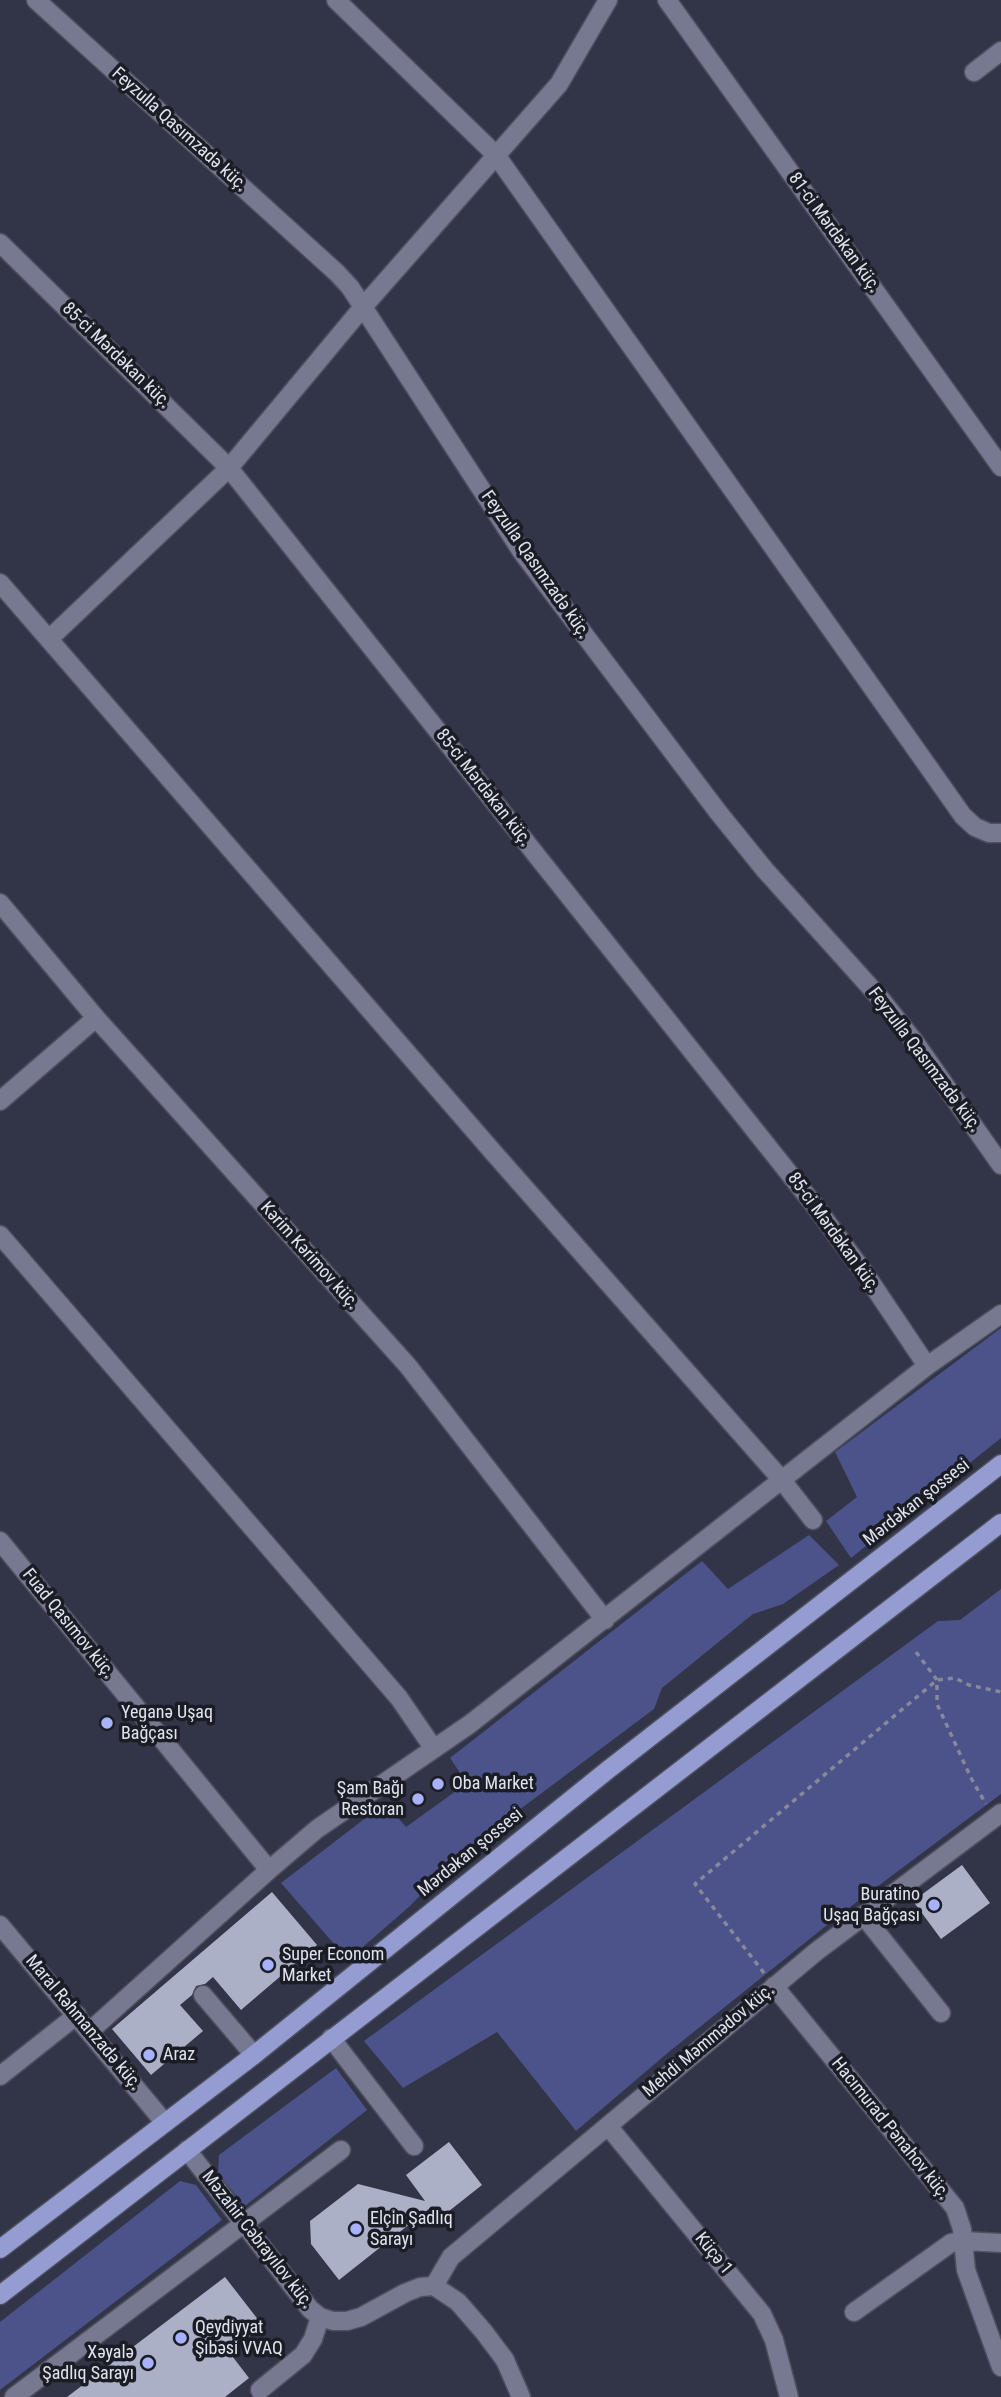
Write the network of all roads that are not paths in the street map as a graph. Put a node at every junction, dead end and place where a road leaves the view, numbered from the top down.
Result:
1 (36, 0) edge
2 (335, 0) edge
3 (608, 0) edge
4 (667, 0) edge
5 (1001, 51) edge
6 (974, 72) dead end
7 (496, 155) junction
8 (0, 243) edge
9 (362, 307) junction
10 (1001, 467) edge
11 (229, 468) junction
12 (0, 583) edge
13 (49, 639) junction
14 (1001, 833) edge
15 (0, 903) edge
16 (96, 1018) junction
17 (0, 1101) edge
18 (1001, 1166) edge
19 (0, 1235) edge
20 (1001, 1314) edge
21 (927, 1366) junction
22 (1001, 1464) edge
23 (781, 1479) junction
24 (813, 1520) dead end
25 (1001, 1523) edge
26 (0, 1541) edge
27 (605, 1620) junction
28 (434, 1749) junction
29 (998, 1816) edge
30 (269, 1870) junction
31 (863, 1915) junction
32 (0, 1925) edge
33 (774, 1986) junction
34 (203, 1995) dead end
35 (941, 2013) dead end
36 (77, 2015) junction
37 (90, 2031) junction
38 (331, 2038) junction
39 (254, 2055) junction
40 (0, 2076) edge
41 (165, 2123) junction
42 (608, 2126) junction
43 (415, 2146) dead end
44 (187, 2150) junction
45 (341, 2150) dead end
46 (243, 2223) junction
47 (964, 2241) junction
48 (1001, 2243) edge
49 (0, 2249) edge
50 (434, 2286) junction
51 (0, 2295) edge
52 (854, 2312) dead end
53 (320, 2317) junction
54 (1001, 2367) edge
55 (260, 2390) dead end
56 (15, 2397) edge
57 (522, 2397) edge
58 (789, 2397) edge

1 - 9 street, Feyzulla Qasımzadə küç.
2 - 7 street
3 - 7 street
4 - 10 street, 81-ci Mərdəkan küç.
5 - 6 street
7 - 9 street
7 - 14 street
8 - 11 street, 85-ci Mərdəkan küç.
9 - 11 street
9 - 18 street, Feyzulla Qasımzadə küç.
11 - 13 street
11 - 21 street, 85-ci Mərdəkan küç.
12 - 13 street
13 - 23 street
15 - 16 street, Kərim Kərimov küç.
16 - 17 street
16 - 27 street, Kərim Kərimov küç.
19 - 28 street
20 - 21 street
21 - 23 street
22 - 39 main road, Mərdəkan şossesi
23 - 24 street
23 - 27 street
25 - 38 main road
26 - 30 street, Fuad Qasımov küç.
27 - 28 street
28 - 30 street
29 - 31 street, Mehdi Məmmədov küç.
30 - 37 street
31 - 33 street, Mehdi Məmmədov küç.
31 - 35 street
32 - 36 street, Maral Rəhmanzadə küç.
33 - 42 street, Mehdi Məmmədov küç.
33 - 47 street, Hacımurad Pənahov küç.
34 - 39 street
36 - 37 street, Maral Rəhmanzadə küç.
36 - 40 street
37 - 41 street, Maral Rəhmanzadə küç.
38 - 43 street
38 - 44 main road
39 - 41 main road, Mərdəkan şossesi
41 - 49 main road, Mərdəkan şossesi
42 - 50 street, Mehdi Məmmədov küç.
42 - 58 street, Küçə 1
44 - 46 street, Məzahir Cəbrayılov küç.
44 - 51 main road
45 - 46 street
46 - 53 street, Məzahir Cəbrayılov küç.
46 - 56 street
47 - 48 street
47 - 52 street
47 - 54 street, Hacımurad Pənahov küç.
50 - 53 street, Məzahir Cəbrayılov küç.
50 - 57 street
53 - 55 street

